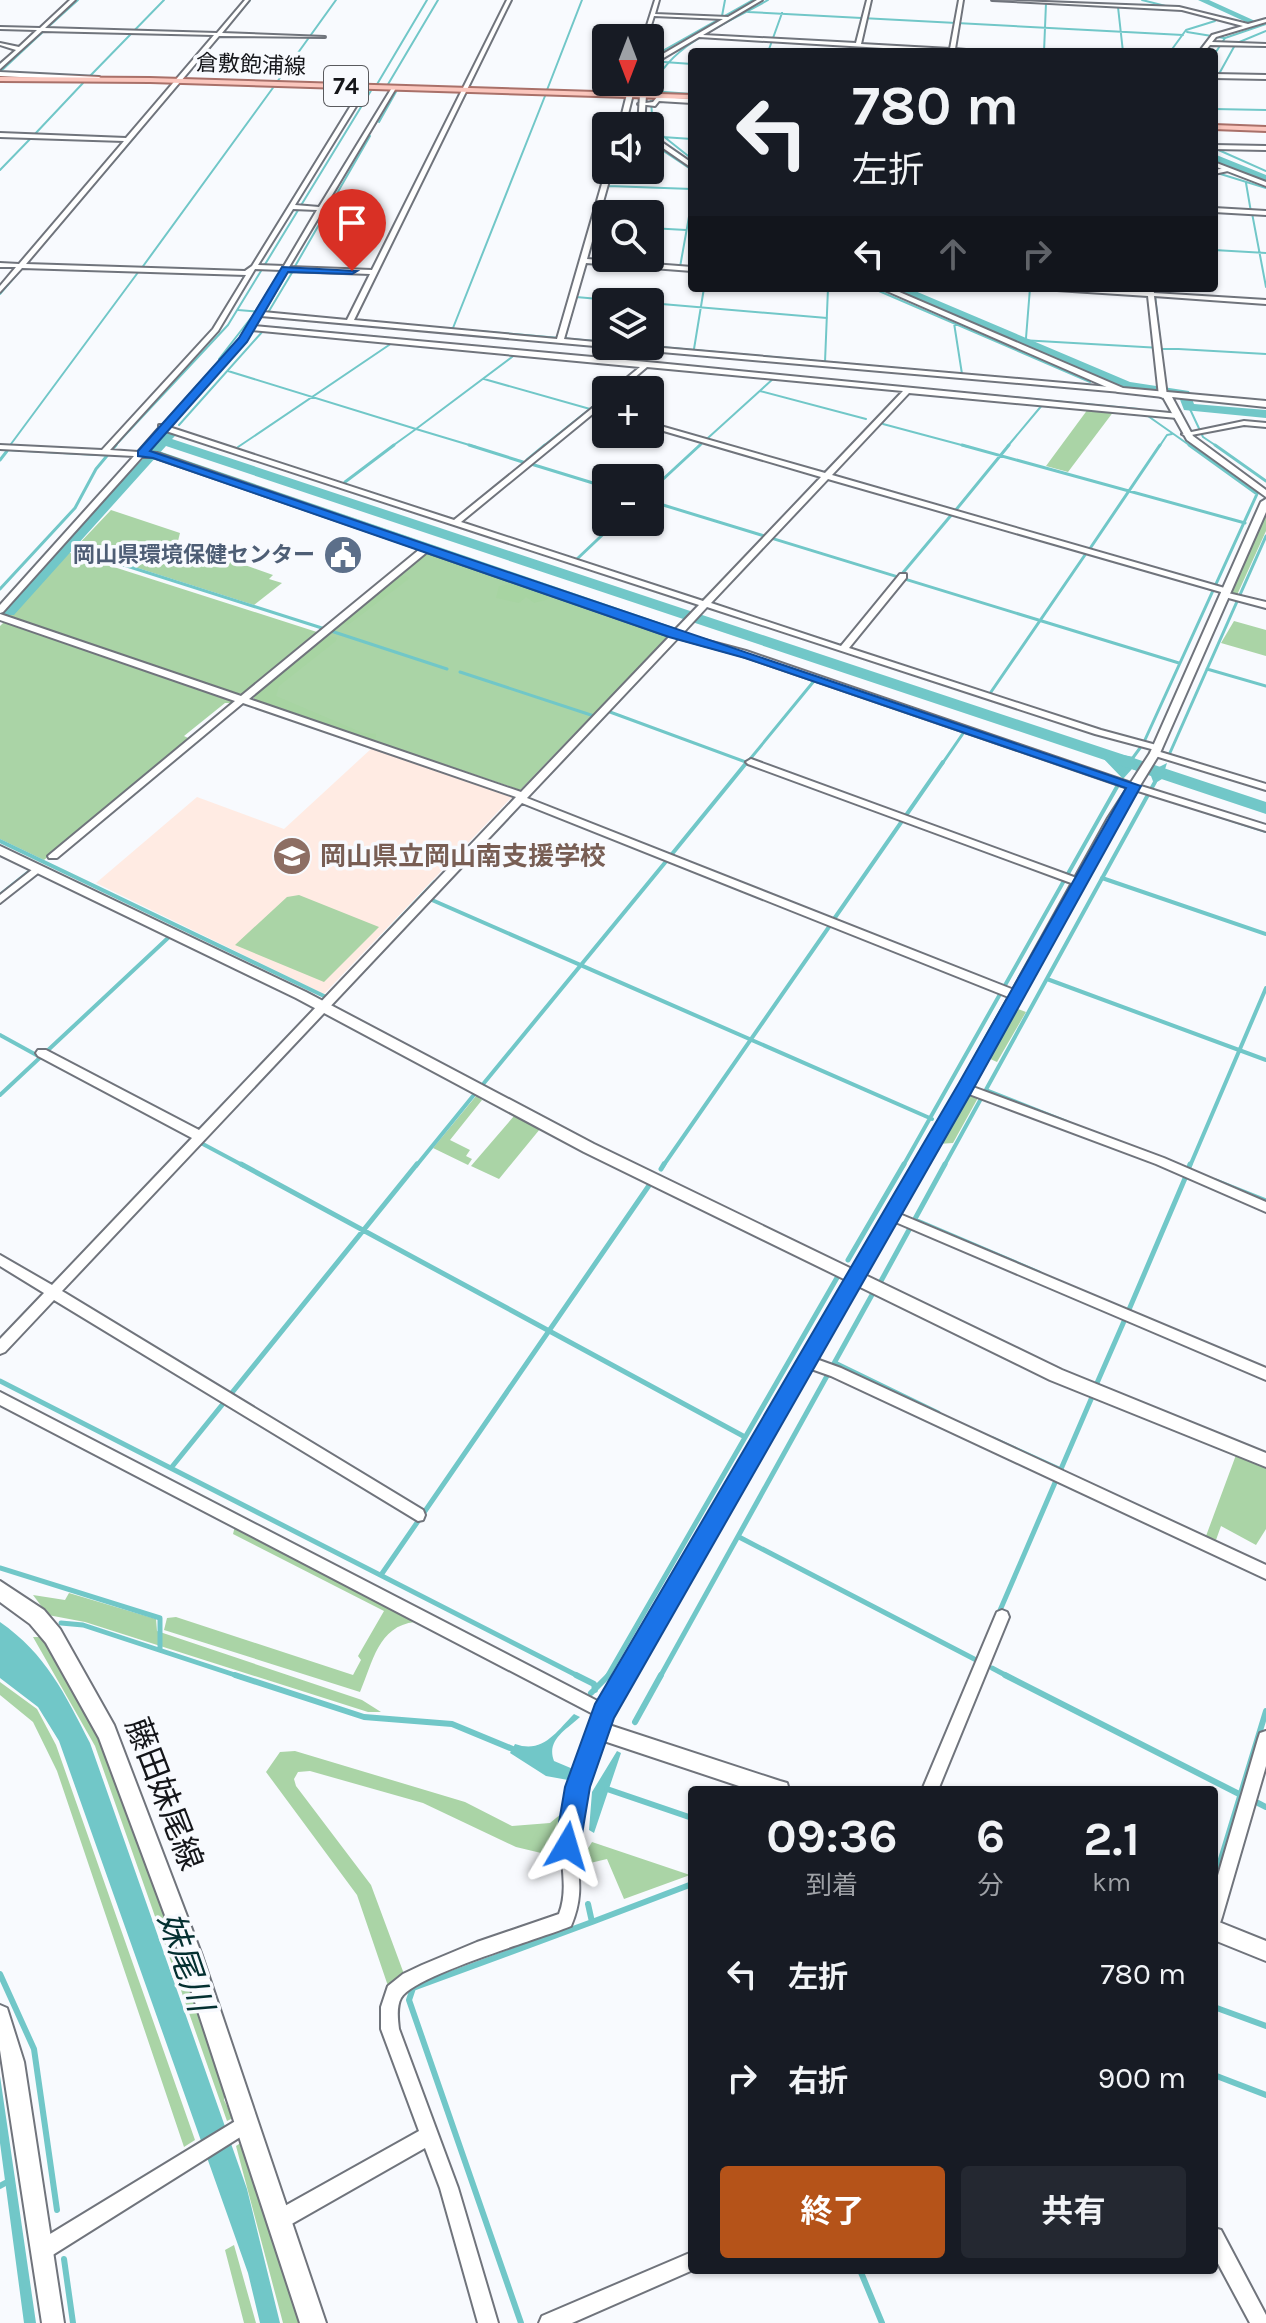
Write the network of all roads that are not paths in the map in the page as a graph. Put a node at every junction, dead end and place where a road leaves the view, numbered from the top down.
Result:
1 (73, 0) edge
2 (247, 0) edge
3 (509, 0) edge
4 (657, 0) edge
5 (760, 0) edge
6 (869, 0) edge
7 (961, 0) edge
8 (994, 0) edge
9 (1149, 0) edge
10 (1045, 2) edge
11 (1180, 9) junction
12 (654, 15) junction
13 (725, 17) junction
14 (1266, 20) edge
15 (1251, 23) junction
16 (650, 24) edge
17 (0, 28) edge
18 (42, 29) junction
19 (220, 34) junction
20 (323, 37) dead end
21 (703, 37) junction
22 (1207, 43) junction
23 (0, 44) edge
24 (859, 45) junction
25 (1266, 45) edge
26 (915, 48) edge
27 (953, 48) edge
28 (1204, 48) edge
29 (20, 49) junction
30 (664, 57) edge
31 (0, 67) edge
32 (1218, 76) edge
33 (0, 77) edge
34 (1266, 77) edge
35 (177, 81) junction
36 (365, 87) junction
37 (393, 88) junction
38 (464, 91) junction
39 (592, 95) edge
40 (664, 95) edge
41 (629, 96) joint
42 (646, 96) edge
43 (672, 96) junction
44 (688, 98) edge
45 (688, 99) edge
46 (645, 100) junction
47 (625, 112) edge
48 (643, 112) edge
49 (1218, 127) edge
50 (1266, 129) edge
51 (0, 135) edge
52 (128, 140) junction
53 (664, 146) edge
54 (1218, 147) edge
55 (1266, 148) edge
56 (688, 163) edge
57 (1218, 169) edge
58 (605, 184) edge
59 (1266, 184) edge
60 (298, 207) junction
61 (322, 209) junction
62 (1218, 210) edge
63 (1266, 213) edge
64 (586, 261) junction
65 (0, 265) edge
66 (23, 266) junction
67 (258, 269) junction
68 (286, 269) junction
69 (688, 269) edge
70 (372, 272) junction
71 (0, 290) edge
72 (893, 292) edge
73 (1151, 292) edge
74 (1266, 302) edge
75 (261, 312) junction
76 (351, 320) junction
77 (251, 328) junction
78 (561, 339) junction
79 (592, 343) edge
80 (664, 350) edge
81 (648, 360) edge
82 (646, 364) junction
83 (632, 376) edge
84 (907, 390) junction
85 (1121, 390) junction
86 (1164, 394) junction
87 (1266, 404) edge
88 (592, 411) edge
89 (1177, 416) junction
90 (1266, 425) edge
91 (162, 427) junction
92 (664, 429) edge
93 (1186, 434) junction
94 (0, 447) edge
95 (109, 451) junction
96 (148, 454) junction
97 (826, 476) junction
98 (1266, 494) edge
99 (1266, 502) edge
100 (457, 521) junction
101 (426, 548) junction
102 (902, 577) dead end
103 (1226, 592) junction
104 (704, 602) junction
105 (1266, 605) edge
106 (0, 610) edge
107 (0, 617) edge
108 (678, 634) junction
109 (844, 648) junction
110 (244, 699) junction
111 (1156, 750) junction
112 (751, 762) dead end
113 (1144, 781) junction
114 (1266, 787) edge
115 (522, 798) junction
116 (1266, 828) edge
117 (0, 850) edge
118 (53, 856) dead end
119 (38, 868) junction
120 (1070, 879) junction
121 (0, 900) edge
122 (1007, 992) junction
123 (325, 1007) junction
124 (44, 1054) dead end
125 (977, 1093) junction
126 (201, 1137) junction
127 (1266, 1207) edge
128 (890, 1215) junction
129 (0, 1260) edge
130 (855, 1277) junction
131 (53, 1292) junction
132 (0, 1348) edge
133 (805, 1361) junction
134 (1266, 1374) edge
135 (0, 1398) edge
136 (1266, 1460) edge
137 (418, 1515) dead end
138 (1266, 1572) edge
139 (0, 1590) edge
140 (1002, 1617) dead end
141 (604, 1712) junction
142 (598, 1731) junction
143 (1266, 1739) edge
144 (768, 1786) edge
145 (932, 1786) edge
146 (1218, 1903) edge
147 (1218, 1932) edge
148 (1266, 1951) edge
149 (0, 2015) edge
150 (242, 2126) junction
151 (430, 2135) junction
152 (281, 2219) junction
153 (1218, 2244) edge
154 (44, 2249) junction
155 (688, 2263) edge
156 (53, 2323) edge
157 (313, 2323) edge
158 (488, 2323) edge
159 (549, 2323) edge
160 (1260, 2323) edge

1 - 18 street
2 - 19 street
3 - 38 street
4 - 12 street
5 - 13 street
6 - 24 street
7 - 27 street
8 - 10 street
9 - 11 street
10 - 11 street
11 - 15 street
12 - 13 street
12 - 16 street
13 - 21 street
14 - 15 street
15 - 22 street
17 - 18 street
18 - 19 street
18 - 29 street
19 - 20 street
19 - 35 street
21 - 24 street
21 - 30 street
22 - 25 street
22 - 28 street
23 - 29 street
24 - 26 street
29 - 31 street
32 - 34 street
33 - 35 main road, 倉敷飽浦線 / 74
35 - 36 main road, 倉敷飽浦線 / 74
35 - 52 street
36 - 37 main road, 倉敷飽浦線 / 74
36 - 60 street
37 - 38 main road, 倉敷飽浦線 / 74
37 - 61 street
38 - 39 main road, 倉敷飽浦線 / 74
38 - 70 street
40 - 43 street
41 - 46 main road, 倉敷飽浦線 / 74
41 - 47 street
42 - 46 street
43 - 44 main road, 倉敷飽浦線 / 74
43 - 46 main road, 倉敷飽浦線 / 74
45 - 46 street
46 - 48 street
49 - 50 main road
51 - 52 street
52 - 66 street
53 - 56 street
54 - 55 street
57 - 59 street
58 - 64 street
60 - 61 street
60 - 67 street
61 - 68 street
62 - 63 street
64 - 69 street
64 - 78 street
65 - 66 street
66 - 67 street
66 - 71 street
67 - 68 street
67 - 95 street
68 - 70 street
68 - 75 street
70 - 76 street
72 - 85 street
73 - 74 street
73 - 86 street
75 - 76 street
75 - 77 street
76 - 78 street
77 - 82 street
77 - 91 street
78 - 79 street
80 - 85 street
81 - 82 street
82 - 83 street
82 - 84 street
84 - 89 street
84 - 97 street
85 - 86 street
86 - 87 street
86 - 89 street
88 - 100 street
89 - 93 street
90 - 93 street
91 - 96 street
91 - 100 street
92 - 97 street
93 - 98 street
94 - 95 street
95 - 96 street
96 - 101 street
96 - 106 street
97 - 103 street
97 - 104 street
99 - 103 street
100 - 104 street
101 - 108 street
101 - 110 street
102 - 109 street
103 - 105 street
103 - 111 street
104 - 108 street
104 - 109 street
107 - 110 street
108 - 113 street
108 - 115 street
109 - 111 street
110 - 115 street
110 - 118 street
111 - 113 street
111 - 114 street
112 - 120 street
113 - 116 street
113 - 120 street
115 - 122 street
115 - 123 street
117 - 119 street
119 - 121 street
119 - 123 street
120 - 122 street
122 - 125 street
123 - 126 street
123 - 130 street
124 - 126 street
125 - 127 street
125 - 128 street
126 - 131 street
128 - 130 street
128 - 134 street
129 - 131 street
130 - 133 street
130 - 136 street
131 - 132 street
131 - 137 street
133 - 138 street
133 - 141 street
135 - 141 street
139 - 150 main road, 藤田妹尾線
140 - 145 street
141 - 142 street
142 - 144 street
142 - 151 street
143 - 146 street
147 - 148 street
149 - 154 street
150 - 152 main road, 藤田妹尾線
150 - 154 street
151 - 152 street
151 - 158 street
152 - 157 main road, 藤田妹尾線
153 - 160 street
154 - 156 street
155 - 159 street

